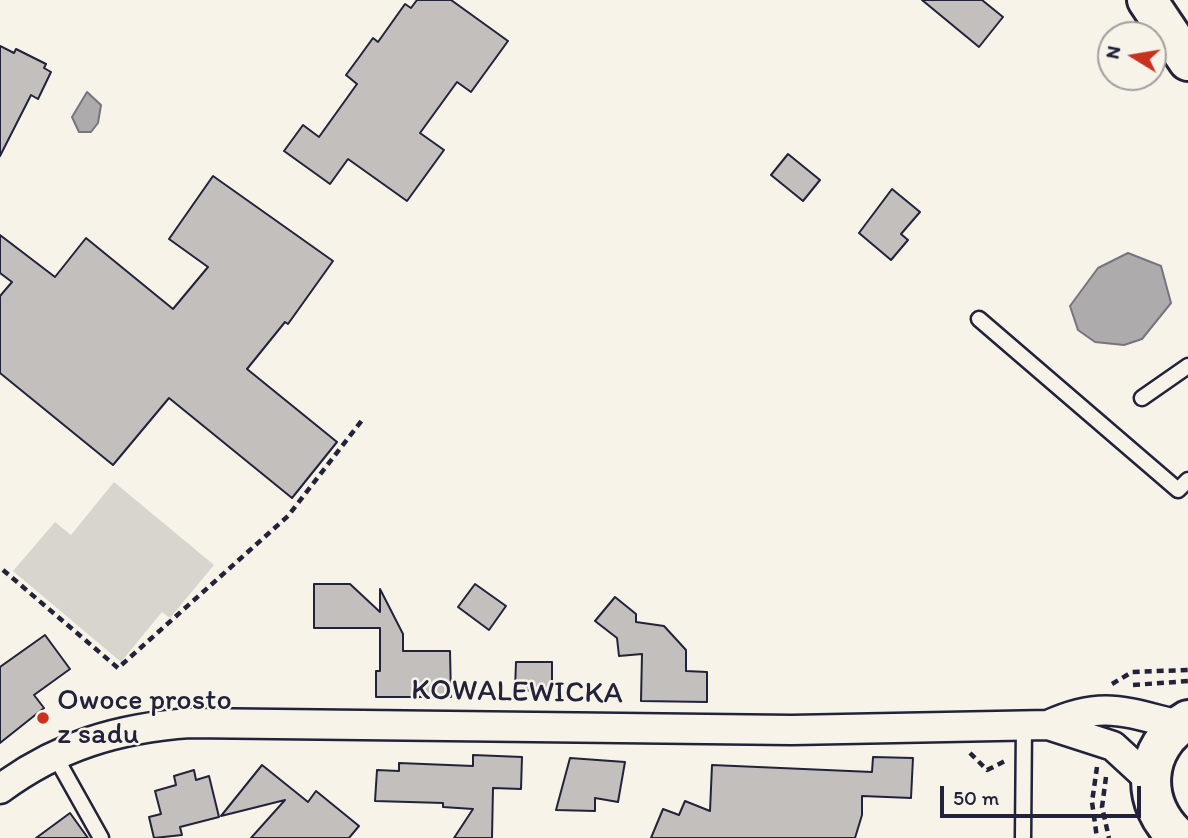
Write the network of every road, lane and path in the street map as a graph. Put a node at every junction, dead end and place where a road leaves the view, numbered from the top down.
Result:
1 (1147, 0) edge
2 (1188, 61) edge
3 (979, 319) dead end
4 (1188, 368) edge
5 (1142, 398) dead end
6 (363, 419) dead end
7 (1188, 480) edge
8 (3, 569) dead end
9 (1188, 670) edge
10 (1188, 681) edge
11 (1130, 686) dead end
12 (1108, 688) dead end
13 (1183, 723) edge
14 (1036, 725) junction
15 (54, 754) junction
16 (1097, 756) dead end
17 (1108, 769) dead end
18 (1150, 779) junction
19 (0, 789) edge
20 (1164, 832) edge
21 (101, 838) edge
22 (1023, 838) edge
23 (1097, 838) edge
24 (1109, 838) edge

1 - 2 street
3 - 7 lane
4 - 5 lane
6 - 8 path
9 - 12 path
10 - 11 path
13 - 14 street, KOWALEWICKA
13 - 18 street
14 - 15 street, KOWALEWICKA
14 - 18 street, KOWALEWICKA
14 - 22 lane
15 - 19 street, KOWALEWICKA
15 - 21 lane
16 - 23 path
17 - 24 path
18 - 20 street

